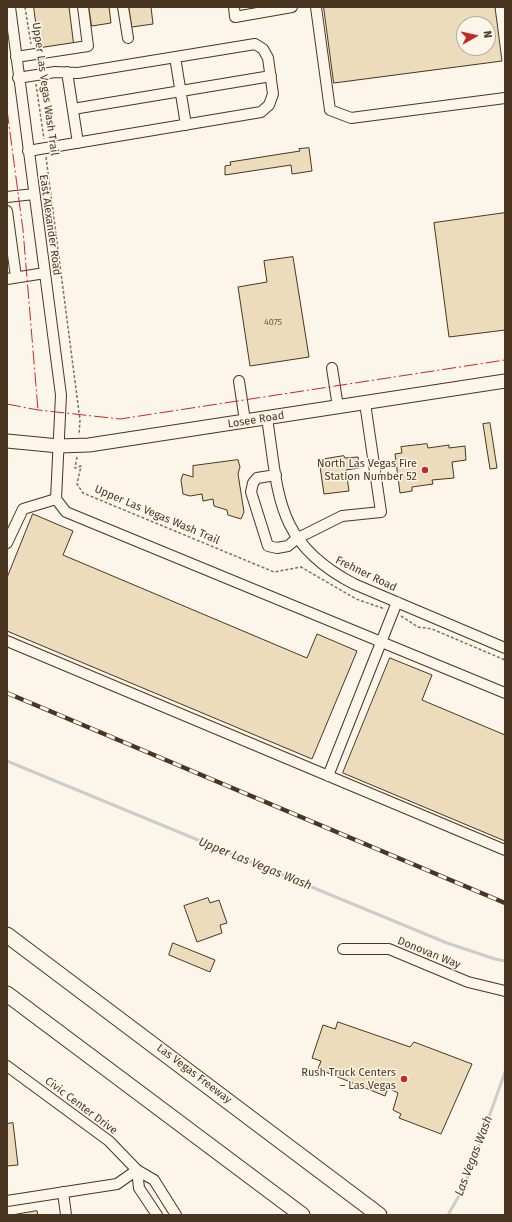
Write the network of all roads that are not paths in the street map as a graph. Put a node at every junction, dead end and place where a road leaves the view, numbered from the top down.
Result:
1 (10, 7) edge
2 (83, 7) edge
3 (124, 7) edge
4 (234, 7) edge
5 (292, 7) edge
6 (316, 7) edge
7 (128, 38) dead end
8 (16, 57) junction
9 (175, 57) junction
10 (67, 72) junction
11 (271, 76) junction
12 (18, 78) junction
13 (181, 91) junction
14 (505, 98) edge
15 (72, 109) junction
16 (186, 124) junction
17 (78, 143) junction
18 (28, 151) junction
19 (34, 194) junction
20 (7, 197) edge
21 (7, 211) edge
22 (45, 273) junction
23 (12, 278) edge
24 (332, 368) dead end
25 (505, 381) edge
26 (240, 382) dead end
27 (365, 403) junction
28 (338, 407) junction
29 (267, 418) junction
30 (245, 421) junction
31 (7, 441) edge
32 (59, 446) junction
33 (276, 475) junction
34 (56, 499) junction
35 (296, 539) junction
36 (7, 543) edge
37 (395, 607) junction
38 (7, 641) edge
39 (382, 642) junction
40 (505, 648) edge
41 (505, 693) edge
42 (328, 776) junction
43 (505, 850) edge
44 (7, 935) edge
45 (343, 949) dead end
46 (505, 991) edge
47 (7, 994) edge
48 (7, 1066) edge
49 (137, 1170) junction
50 (58, 1193) junction
51 (7, 1201) edge
52 (66, 1215) edge
53 (157, 1215) edge
54 (176, 1215) edge
55 (302, 1215) edge
56 (379, 1215) edge

1 - 8 street, East Alexander Road
2 - 8 street
3 - 7 street
4 - 5 street
6 - 14 street
8 - 12 street, East Alexander Road
9 - 10 street
9 - 11 street
9 - 13 street
10 - 12 street
10 - 15 street
11 - 13 street
11 - 16 street
12 - 18 street, East Alexander Road
13 - 15 street
13 - 16 street
15 - 17 street
16 - 17 street
17 - 18 street
18 - 19 street, East Alexander Road
19 - 20 street
19 - 22 street, East Alexander Road
21 - 23 street
22 - 23 street
22 - 32 street, East Alexander Road
24 - 28 street
25 - 27 main road, Losee Road
26 - 30 street
27 - 28 main road, Losee Road
27 - 35 street
28 - 29 main road, Losee Road
29 - 30 main road, Losee Road
29 - 33 street, Frehner Road
30 - 32 main road, Losee Road
31 - 32 main road, Losee Road
32 - 34 street, East Alexander Road
33 - 35 street, Frehner Road
33 - 35 street
34 - 36 street
34 - 39 street
35 - 37 street, Frehner Road
37 - 39 street
37 - 40 street, Frehner Road
38 - 42 street
39 - 41 street
39 - 42 street
42 - 43 street
44 - 56 highway, Las Vegas Freeway
45 - 46 street, Donovan Way
47 - 55 highway
48 - 49 street, Civic Center Drive
49 - 50 street
49 - 53 street
49 - 54 street
50 - 51 street
50 - 52 street

